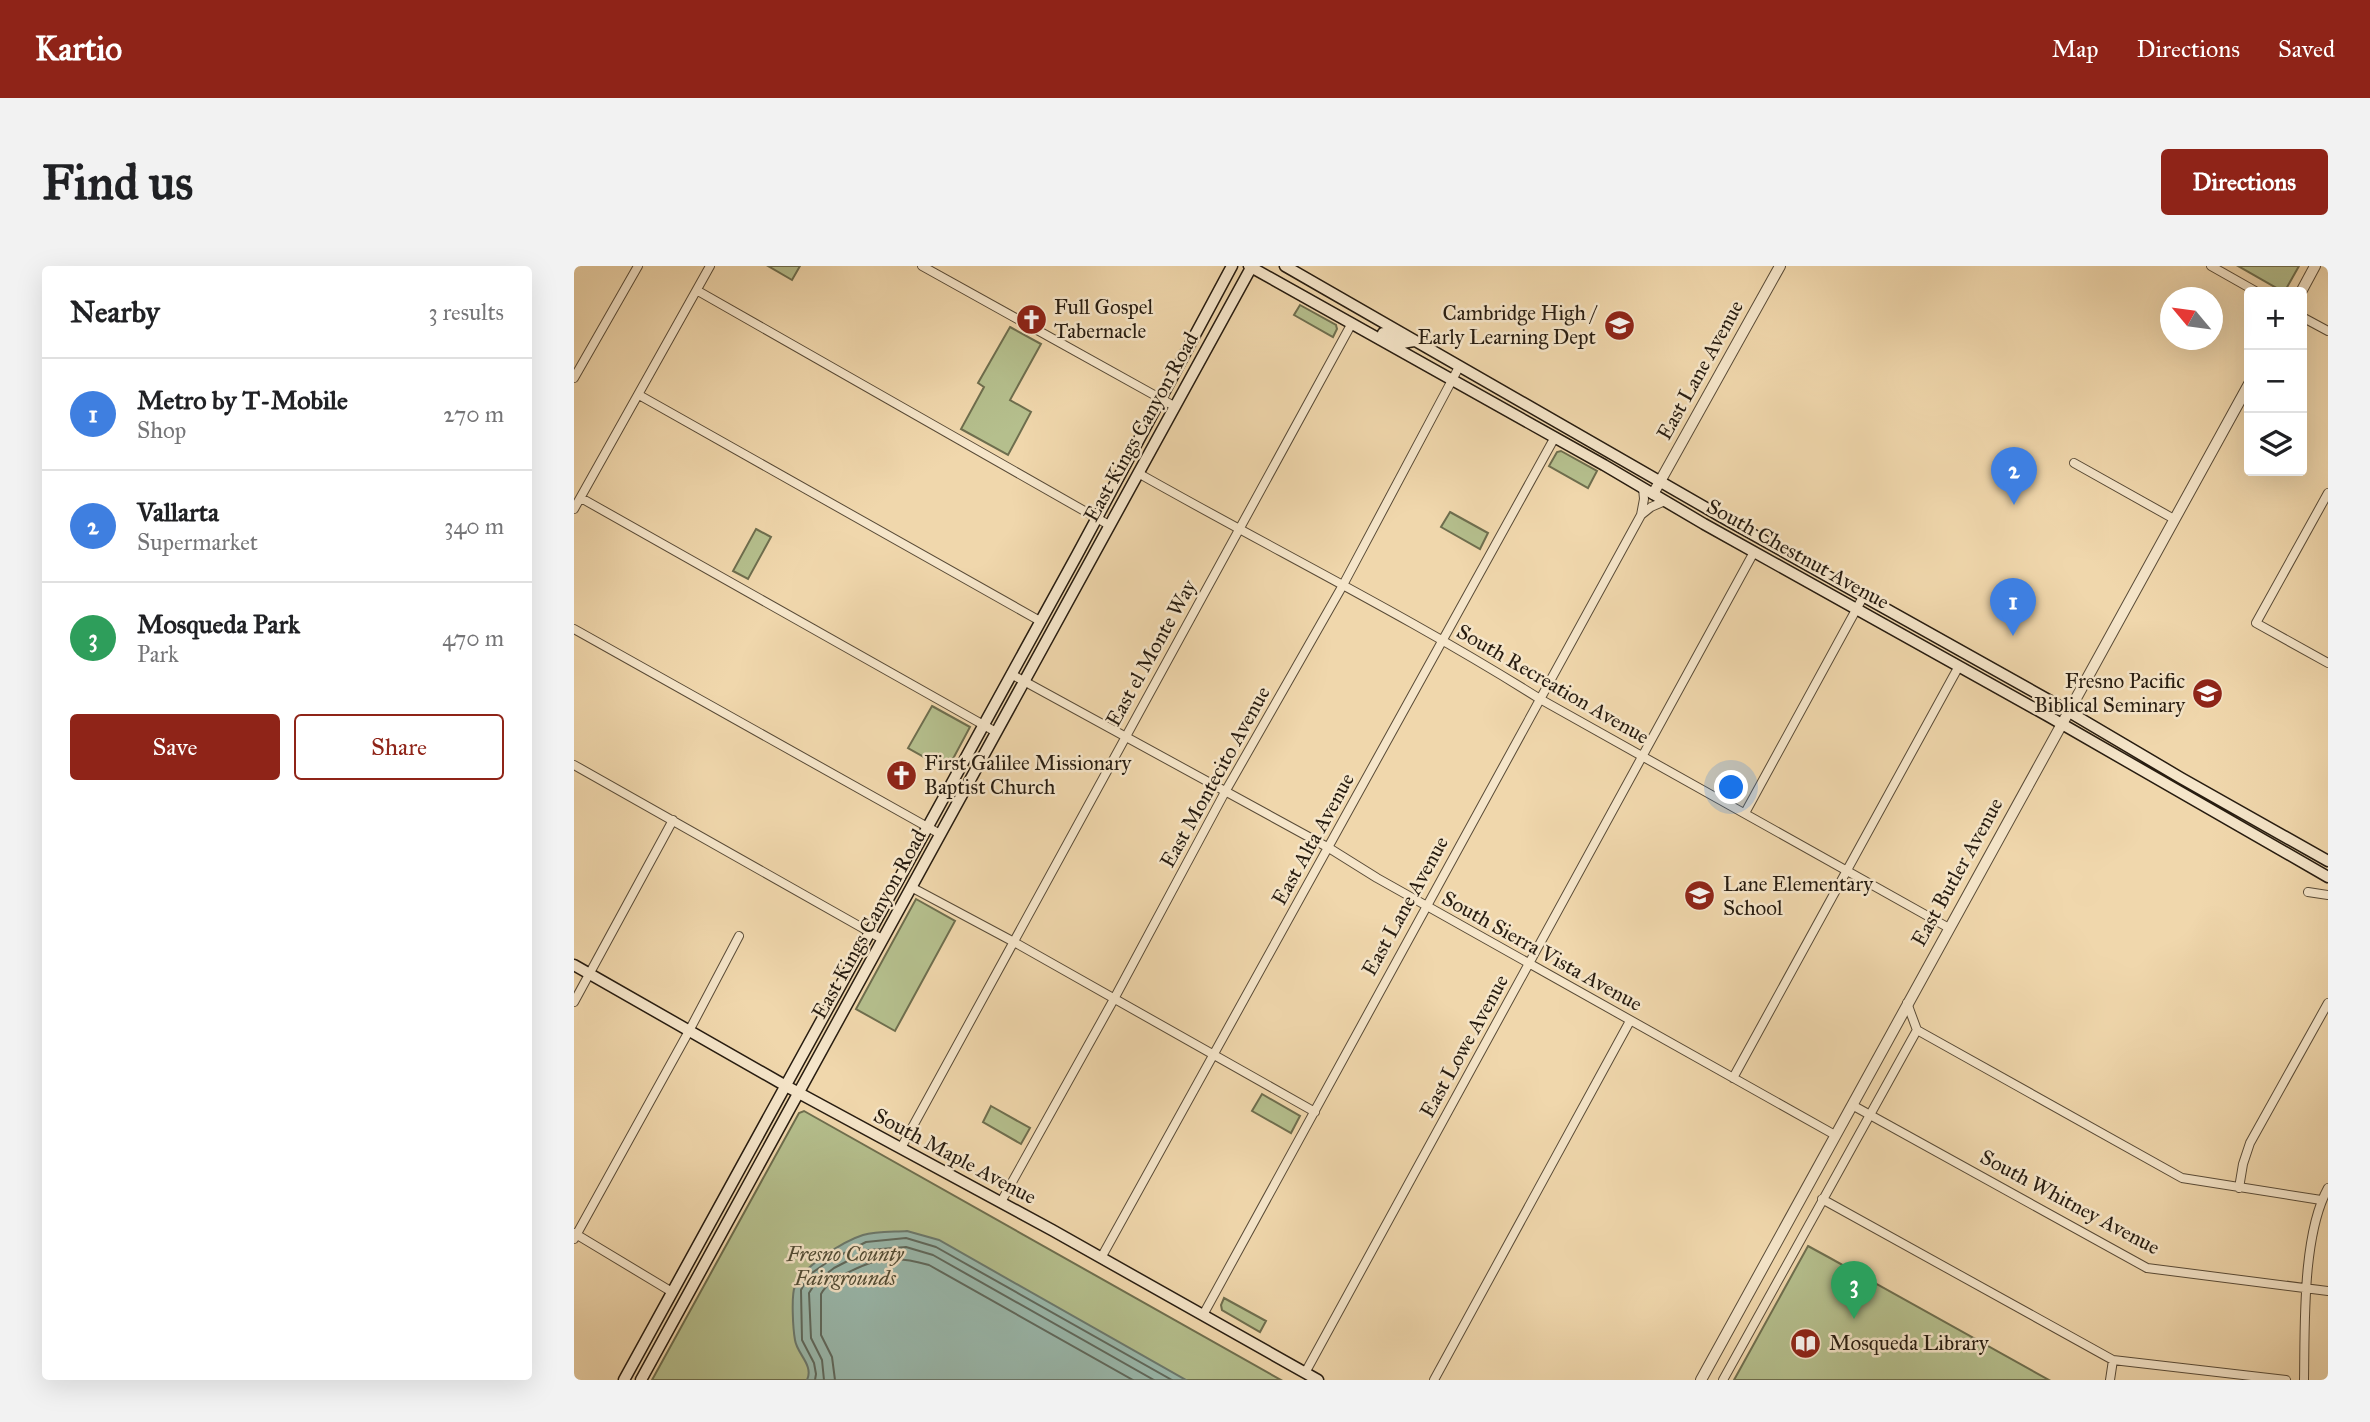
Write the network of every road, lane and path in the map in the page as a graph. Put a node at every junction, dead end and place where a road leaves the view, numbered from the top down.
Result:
1 (638, 266) edge
2 (710, 266) edge
3 (922, 266) edge
4 (1232, 266) edge
5 (1251, 266) edge
6 (1285, 266) edge
7 (1780, 266) edge
8 (2211, 266) edge
9 (2315, 266) edge
10 (2248, 287) edge
11 (2304, 287) edge
12 (698, 291) junction
13 (2307, 320) edge
14 (1352, 323) junction
15 (2328, 331) edge
16 (1414, 341) junction
17 (1460, 367) junction
18 (574, 378) edge
19 (1453, 380) junction
20 (2244, 393) edge
21 (639, 395) junction
22 (1160, 399) junction
23 (1174, 406) junction
24 (1555, 437) junction
25 (2074, 463) dead end
26 (1138, 473) junction
27 (1660, 481) junction
28 (1643, 488) junction
29 (2328, 493) edge
30 (1653, 494) junction
31 (1665, 501) junction
32 (576, 504) edge
33 (1641, 515) junction
34 (1096, 518) junction
35 (2174, 519) junction
36 (1109, 525) junction
37 (1239, 530) junction
38 (1726, 536) junction
39 (1754, 552) junction
40 (1788, 554) junction
41 (1343, 585) junction
42 (1863, 597) junction
43 (1856, 609) junction
44 (1040, 621) junction
45 (574, 629) edge
46 (1442, 641) junction
47 (2328, 663) edge
48 (1959, 666) junction
49 (1011, 674) junction
50 (1024, 681) junction
51 (1540, 699) junction
52 (2067, 711) junction
53 (2061, 723) junction
54 (983, 725) junction
55 (996, 732) junction
56 (1125, 737) junction
57 (1643, 756) junction
58 (574, 765) edge
59 (1226, 792) junction
60 (1745, 813) junction
61 (673, 820) junction
62 (928, 827) junction
63 (940, 834) junction
64 (1329, 848) junction
65 (2328, 861) edge
66 (1847, 871) junction
67 (2328, 877) edge
68 (911, 887) junction
69 (2308, 892) dead end
70 (2328, 895) edge
71 (1426, 906) junction
72 (1949, 928) junction
73 (870, 932) junction
74 (739, 936) dead end
75 (882, 939) junction
76 (1014, 942) junction
77 (1530, 962) junction
78 (574, 965) edge
79 (590, 973) junction
80 (1114, 999) junction
81 (574, 1002) edge
82 (1907, 1003) junction
83 (2328, 1003) edge
84 (1630, 1021) junction
85 (1917, 1030) junction
86 (689, 1031) junction
87 (1213, 1055) junction
88 (1733, 1078) junction
89 (786, 1086) junction
90 (799, 1093) junction
91 (1852, 1105) junction
92 (1315, 1112) junction
93 (1869, 1115) junction
94 (1835, 1135) junction
95 (901, 1148) junction
96 (2239, 1188) junction
97 (2328, 1188) edge
98 (1822, 1199) junction
99 (2321, 1200) junction
100 (1001, 1202) junction
101 (714, 1216) junction
102 (575, 1235) edge
103 (1101, 1258) junction
104 (2306, 1289) junction
105 (2328, 1291) edge
106 (672, 1292) junction
107 (685, 1299) junction
108 (1203, 1315) junction
109 (1734, 1320) junction
110 (1751, 1329) junction
111 (2113, 1360) junction
112 (1305, 1373) junction
113 (2212, 1375) edge
114 (624, 1380) edge
115 (635, 1380) edge
116 (641, 1380) edge
117 (1318, 1380) edge
118 (1434, 1380) edge
119 (1701, 1380) edge
120 (1723, 1380) edge
121 (2110, 1380) edge
122 (2286, 1380) edge
123 (2304, 1380) edge

1 - 18 street
2 - 12 street
3 - 22 street
4 - 22 main road, East Kings Canyon Road
5 - 14 main road, South Chestnut Avenue
5 - 23 main road, East Kings Canyon Road
6 - 16 main road, South Chestnut Avenue
7 - 27 street, East Lane Avenue
8 - 10 street
9 - 11 street
12 - 21 street
12 - 34 street
13 - 15 street
14 - 16 main road
14 - 19 main road, South Chestnut Avenue
14 - 37 street, East el Monte Way
16 - 17 main road, South Chestnut Avenue
17 - 19 street, East Montecito Avenue
17 - 27 main road, South Chestnut Avenue
19 - 24 main road, South Chestnut Avenue
19 - 41 street, East Montecito Avenue
20 - 35 street, East Butler Avenue
21 - 32 street
21 - 44 street
22 - 23 street
22 - 34 main road, East Kings Canyon Road
23 - 26 main road, East Kings Canyon Road
24 - 28 main road, South Chestnut Avenue
24 - 46 street, East Alta Avenue
25 - 35 street
26 - 36 main road, East Kings Canyon Road
26 - 37 street, South Recreation Avenue
27 - 30 street, East Lane Avenue
27 - 40 main road, South Chestnut Avenue
28 - 30 main road, South Chestnut Avenue
28 - 33 street, East Lane Avenue
29 - 47 street
30 - 31 main road, South Chestnut Avenue
31 - 33 street
31 - 38 main road, South Chestnut Avenue
32 - 54 street
33 - 51 street, East Lane Avenue
34 - 36 street
34 - 44 main road, East Kings Canyon Road
35 - 52 street, East Butler Avenue
36 - 50 main road, East Kings Canyon Road
37 - 41 street, South Recreation Avenue
37 - 56 street, East el Monte Way
38 - 39 main road, South Chestnut Avenue
38 - 40 main road
39 - 43 main road, South Chestnut Avenue
39 - 57 street, East Lowe Avenue
40 - 42 main road, South Chestnut Avenue
41 - 46 street, South Recreation Avenue
41 - 59 street, East Montecito Avenue
42 - 43 street
42 - 52 main road, South Chestnut Avenue
43 - 48 main road, South Chestnut Avenue
43 - 60 street
44 - 49 main road, East Kings Canyon Road
45 - 62 street
46 - 51 street, South Recreation Avenue
46 - 64 street, East Alta Avenue
48 - 53 main road, South Chestnut Avenue
48 - 66 street
49 - 50 street, South Sierra Vista Avenue
49 - 54 main road, East Kings Canyon Road
50 - 55 main road, East Kings Canyon Road
50 - 56 street, South Sierra Vista Avenue
51 - 57 street, South Recreation Avenue
51 - 71 street, East Lane Avenue
52 - 53 street, East Butler Avenue
52 - 65 main road, South Chestnut Avenue
53 - 67 main road, South Chestnut Avenue
53 - 72 street, East Butler Avenue
54 - 55 street
54 - 62 main road, East Kings Canyon Road
55 - 63 main road, East Kings Canyon Road
56 - 59 street, South Sierra Vista Avenue
56 - 76 street, East el Monte Way
57 - 60 street, South Recreation Avenue
57 - 77 street, East Lowe Avenue
58 - 61 street
59 - 64 street, South Sierra Vista Avenue
59 - 80 street, East Montecito Avenue
60 - 66 street, South Recreation Avenue
61 - 73 street
61 - 79 street
62 - 63 street
62 - 73 main road, East Kings Canyon Road
63 - 68 main road, East Kings Canyon Road
64 - 71 street, South Sierra Vista Avenue
64 - 87 street, East Alta Avenue
66 - 72 street, South Recreation Avenue
66 - 88 street
68 - 75 main road, East Kings Canyon Road
68 - 76 street
69 - 70 street
71 - 77 street, South Sierra Vista Avenue
71 - 92 street, East Lane Avenue
72 - 82 street, East Butler Avenue
73 - 75 street
73 - 89 main road, East Kings Canyon Road
74 - 86 street
75 - 90 main road, East Kings Canyon Road
76 - 80 street
76 - 95 street, East el Monte Way
77 - 84 street, South Sierra Vista Avenue
77 - 112 street, East Lowe Avenue
78 - 79 main road, South Maple Avenue
79 - 81 street
79 - 86 main road, South Maple Avenue
80 - 87 street
80 - 100 street, East Montecito Avenue
82 - 85 street
82 - 91 street, East Butler Avenue
83 - 96 street
84 - 88 street, South Sierra Vista Avenue
84 - 118 street
85 - 93 street
85 - 96 street
86 - 89 main road, South Maple Avenue
86 - 102 street
87 - 92 street
87 - 103 street, East Alta Avenue
88 - 94 street, South Sierra Vista Avenue
89 - 90 main road, South Maple Avenue
89 - 101 main road, East Kings Canyon Road
90 - 95 main road, South Maple Avenue
90 - 107 main road, East Kings Canyon Road
91 - 93 street, South Whitney Avenue
91 - 94 street, East Butler Avenue
92 - 108 street, East Lane Avenue
93 - 98 street
93 - 104 street, South Whitney Avenue
94 - 109 street, East Butler Avenue
95 - 100 main road, South Maple Avenue
96 - 99 street
97 - 99 street
98 - 110 street
98 - 111 street
99 - 104 street
100 - 103 main road, South Maple Avenue
101 - 106 main road, East Kings Canyon Road
101 - 107 main road
102 - 106 street
103 - 108 main road, South Maple Avenue
104 - 105 street, South Whitney Avenue
104 - 123 street
106 - 114 main road, East Kings Canyon Road
106 - 115 main road
107 - 116 main road, East Kings Canyon Road
108 - 112 main road, South Maple Avenue
109 - 110 street
109 - 119 street, East Butler Avenue
110 - 120 street
111 - 113 street
111 - 121 street
112 - 117 main road, South Maple Avenue
113 - 122 street

